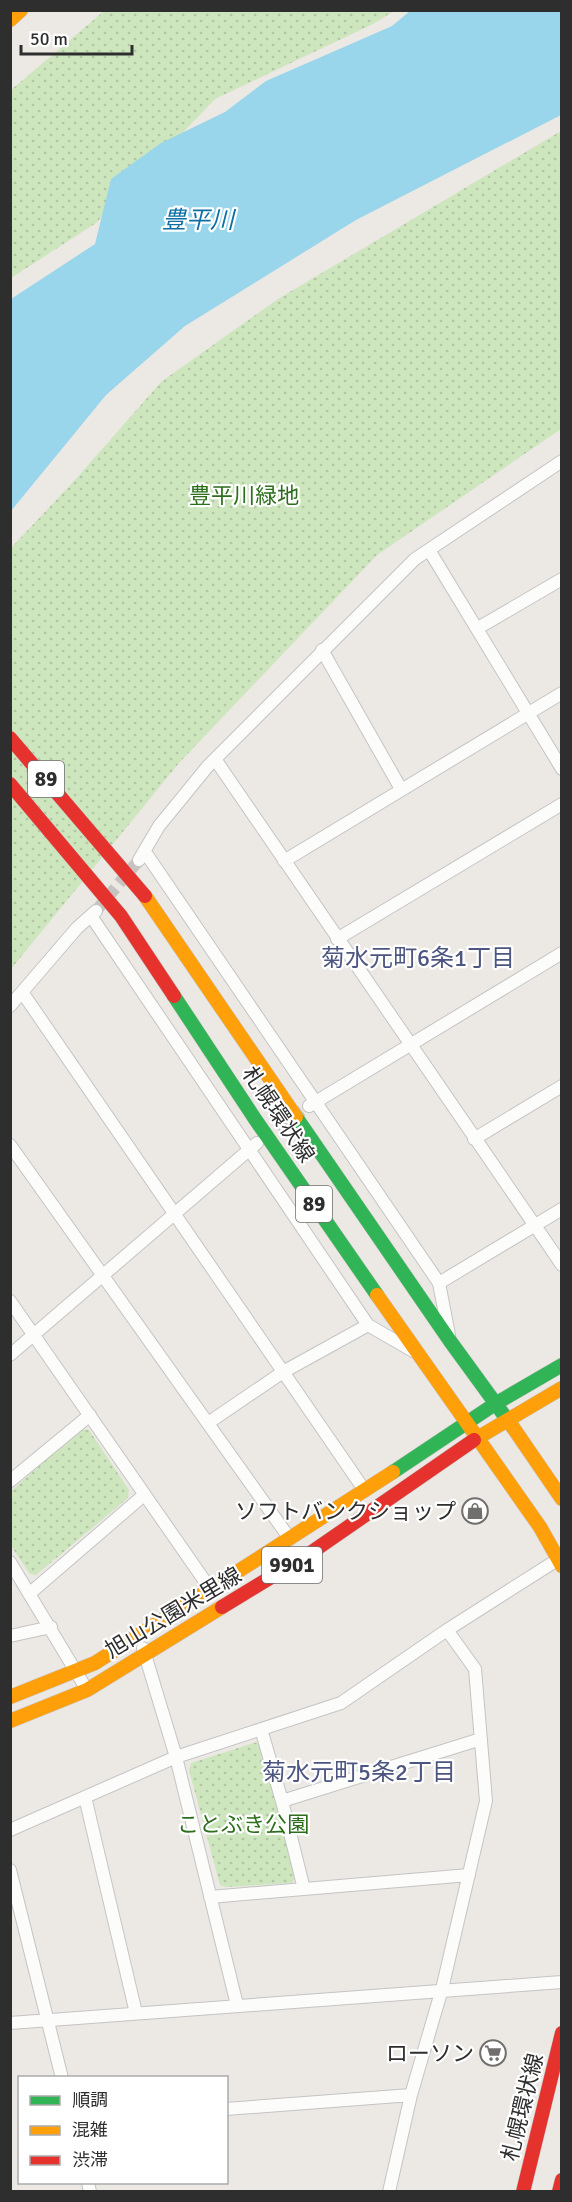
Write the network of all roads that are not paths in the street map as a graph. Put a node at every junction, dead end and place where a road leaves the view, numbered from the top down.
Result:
1 (21, 10) edge
2 (10, 20) edge
3 (561, 461) edge
4 (429, 550) junction
5 (561, 579) edge
6 (478, 628) junction
7 (322, 650) junction
8 (561, 693) edge
9 (528, 713) junction
10 (10, 738) edge
11 (214, 759) junction
12 (561, 769) edge
13 (10, 784) edge
14 (401, 789) junction
15 (561, 804) edge
16 (284, 861) junction
17 (338, 939) junction
18 (561, 953) edge
19 (22, 992) junction
20 (10, 1006) edge
21 (409, 1045) junction
22 (561, 1086) edge
23 (311, 1104) junction
24 (474, 1139) junction
25 (10, 1145) edge
26 (253, 1146) junction
27 (561, 1209) edge
28 (173, 1214) junction
29 (534, 1226) junction
30 (561, 1265) edge
31 (103, 1275) junction
32 (439, 1283) junction
33 (10, 1301) edge
34 (368, 1325) junction
35 (34, 1335) junction
36 (450, 1341) junction
37 (417, 1353) junction
38 (10, 1355) edge
39 (561, 1365) edge
40 (283, 1372) junction
41 (561, 1388) edge
42 (495, 1404) junction
43 (90, 1414) junction
44 (508, 1420) junction
45 (466, 1422) junction
46 (207, 1423) junction
47 (478, 1438) junction
48 (10, 1481) edge
49 (365, 1491) junction
50 (144, 1495) junction
51 (561, 1499) edge
52 (290, 1539) junction
53 (10, 1562) edge
54 (559, 1563) edge
55 (211, 1590) junction
56 (29, 1594) junction
57 (51, 1627) junction
58 (447, 1630) junction
59 (10, 1636) edge
60 (137, 1636) junction
61 (146, 1653) junction
62 (76, 1671) junction
63 (87, 1690) junction
64 (10, 1697) edge
65 (10, 1721) edge
66 (261, 1730) junction
67 (481, 1739) junction
68 (176, 1757) junction
69 (85, 1797) junction
70 (282, 1801) junction
71 (10, 1830) edge
72 (10, 1870) edge
73 (469, 1875) junction
74 (304, 1889) junction
75 (210, 1897) junction
76 (561, 1982) edge
77 (442, 1989) junction
78 (237, 2005) junction
79 (136, 2013) junction
80 (47, 2020) junction
81 (10, 2023) edge
82 (561, 2033) edge
83 (61, 2076) edge
84 (411, 2095) junction
85 (228, 2109) edge
86 (388, 2192) edge
87 (523, 2192) edge

1 - 2 main road
3 - 4 street
4 - 6 street
4 - 7 street
5 - 6 street
6 - 9 street
7 - 11 street
7 - 14 street
8 - 9 street
9 - 12 street
9 - 14 street
10 - 36 main road, 札幌環状線 / 89
11 - 16 street
11 - 23 street
13 - 37 main road, 札幌環状線 / 89
14 - 16 street
15 - 17 street
16 - 17 street
17 - 21 street
18 - 21 street
19 - 20 street
19 - 26 street
19 - 28 street
21 - 23 street
21 - 24 street
22 - 24 street
23 - 32 street
24 - 29 street
25 - 31 street
26 - 28 street
26 - 34 street
27 - 29 street
28 - 31 street
28 - 40 street
29 - 30 street
29 - 32 street
31 - 35 street
31 - 46 street
32 - 36 street
33 - 35 street
34 - 37 street
34 - 40 street
35 - 38 street
35 - 43 street
36 - 42 main road, 札幌環状線 / 89
37 - 45 main road, 札幌環状線 / 89
39 - 42 main road, 旭山公園米里線 / 9901
40 - 46 street
40 - 49 street
41 - 44 main road, 旭山公園米里線 / 9901
42 - 44 main road, 札幌環状線 / 89
42 - 45 main road, 旭山公園米里線 / 9901
43 - 48 street
43 - 50 street
44 - 47 main road, 旭山公園米里線 / 9901
44 - 51 main road, 札幌環状線 / 89
45 - 47 main road, 札幌環状線 / 89
45 - 49 main road, 旭山公園米里線 / 9901
46 - 52 street
47 - 54 main road, 札幌環状線 / 89
47 - 61 main road, 旭山公園米里線 / 9901
49 - 52 main road, 旭山公園米里線 / 9901
50 - 55 street
50 - 56 street
52 - 55 main road, 旭山公園米里線 / 9901
53 - 56 street
54 - 58 street
55 - 60 main road, 旭山公園米里線 / 9901
56 - 57 street
57 - 59 street
57 - 62 street
58 - 66 street
58 - 67 street
60 - 61 street
60 - 62 main road, 旭山公園米里線 / 9901
61 - 63 main road, 旭山公園米里線 / 9901
61 - 68 street
62 - 63 street
62 - 64 main road, 旭山公園米里線 / 9901
63 - 65 main road, 旭山公園米里線 / 9901
66 - 68 street
66 - 70 street
67 - 70 street
67 - 73 street
68 - 69 street
68 - 75 street
69 - 71 street
69 - 79 street
70 - 74 street
72 - 80 street
73 - 74 street
73 - 77 street
74 - 75 street
75 - 78 street
76 - 77 street
77 - 78 street
77 - 84 street
78 - 79 street
79 - 80 street
80 - 81 street
80 - 83 street
82 - 87 main road, 札幌環状線
84 - 85 street
84 - 86 street

